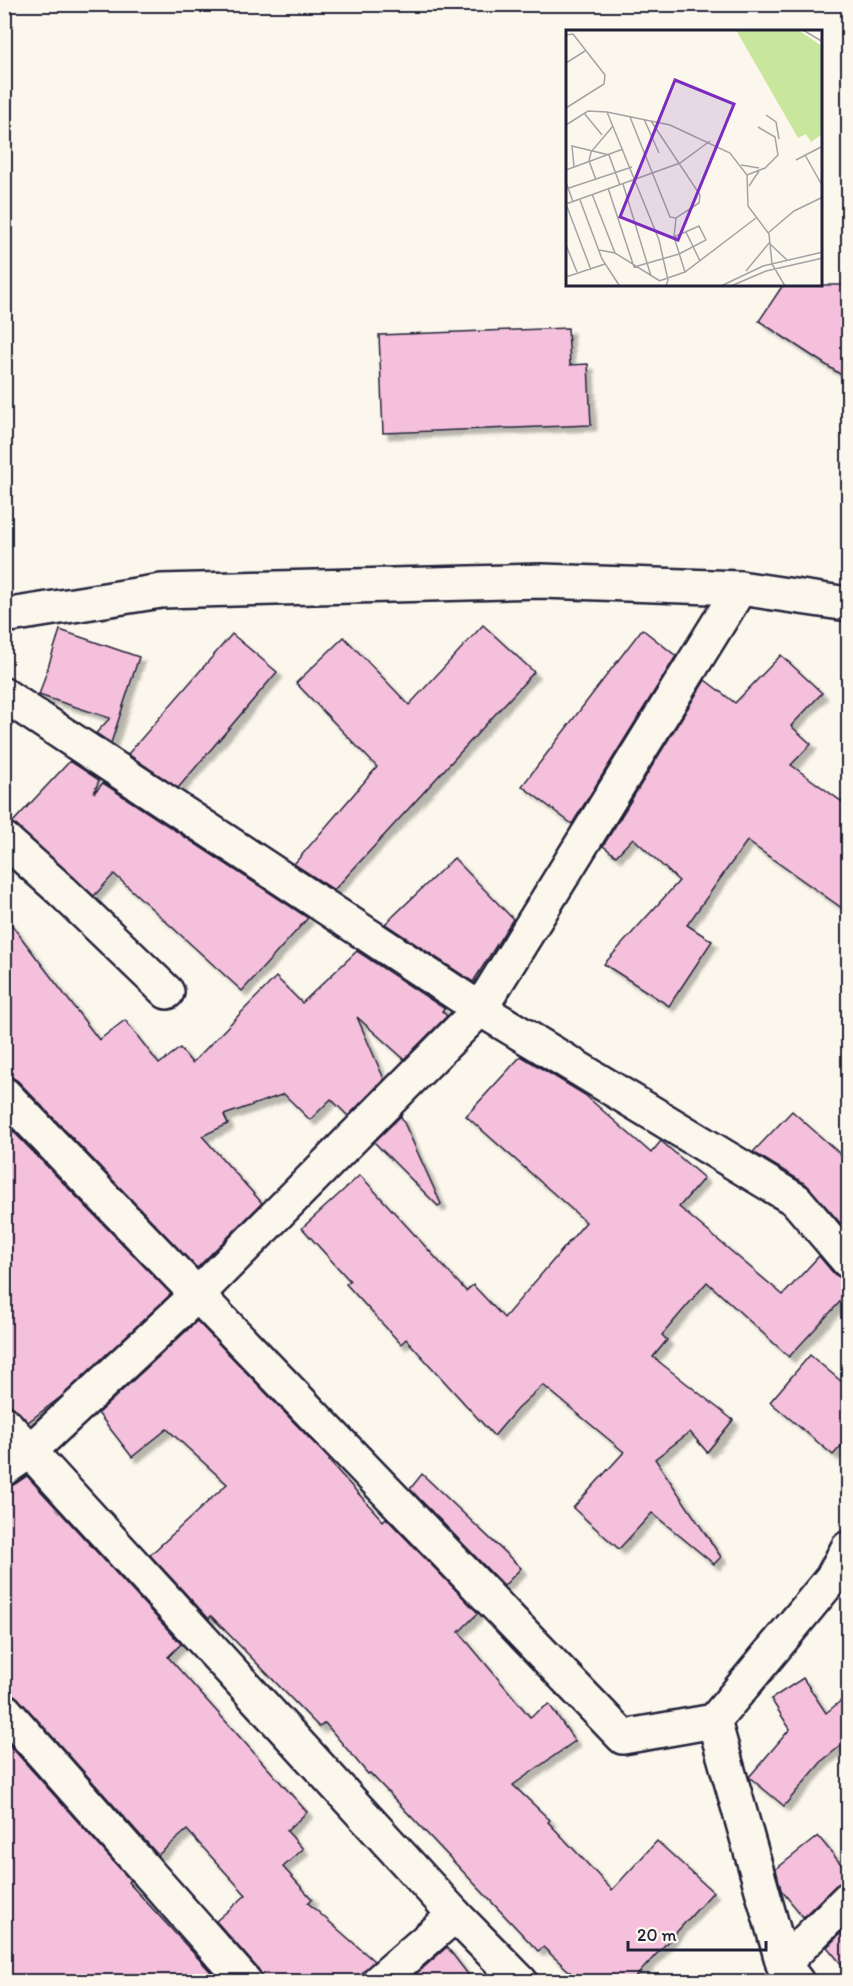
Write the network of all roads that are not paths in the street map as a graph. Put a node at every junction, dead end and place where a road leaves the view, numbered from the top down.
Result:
1 (740, 588) junction
2 (849, 604) edge
3 (4, 616) edge
4 (4, 695) edge
5 (4, 839) edge
6 (167, 992) dead end
7 (480, 1009) junction
8 (4, 1094) edge
9 (849, 1261) edge
10 (198, 1294) junction
11 (4, 1423) edge
12 (17, 1460) edge
13 (849, 1548) edge
14 (4, 1710) edge
15 (714, 1721) junction
16 (849, 1899) edge
17 (454, 1915) junction
18 (790, 1973) edge
19 (245, 1982) edge
20 (378, 1982) edge
21 (520, 1982) edge

1 - 2 street
1 - 3 street
1 - 7 street
4 - 7 street
5 - 6 street
7 - 9 street
7 - 10 street
8 - 10 street
10 - 12 street
10 - 15 street
11 - 12 street
12 - 17 street
13 - 15 street
14 - 19 street
15 - 18 street
16 - 18 street
17 - 20 street
17 - 21 street

